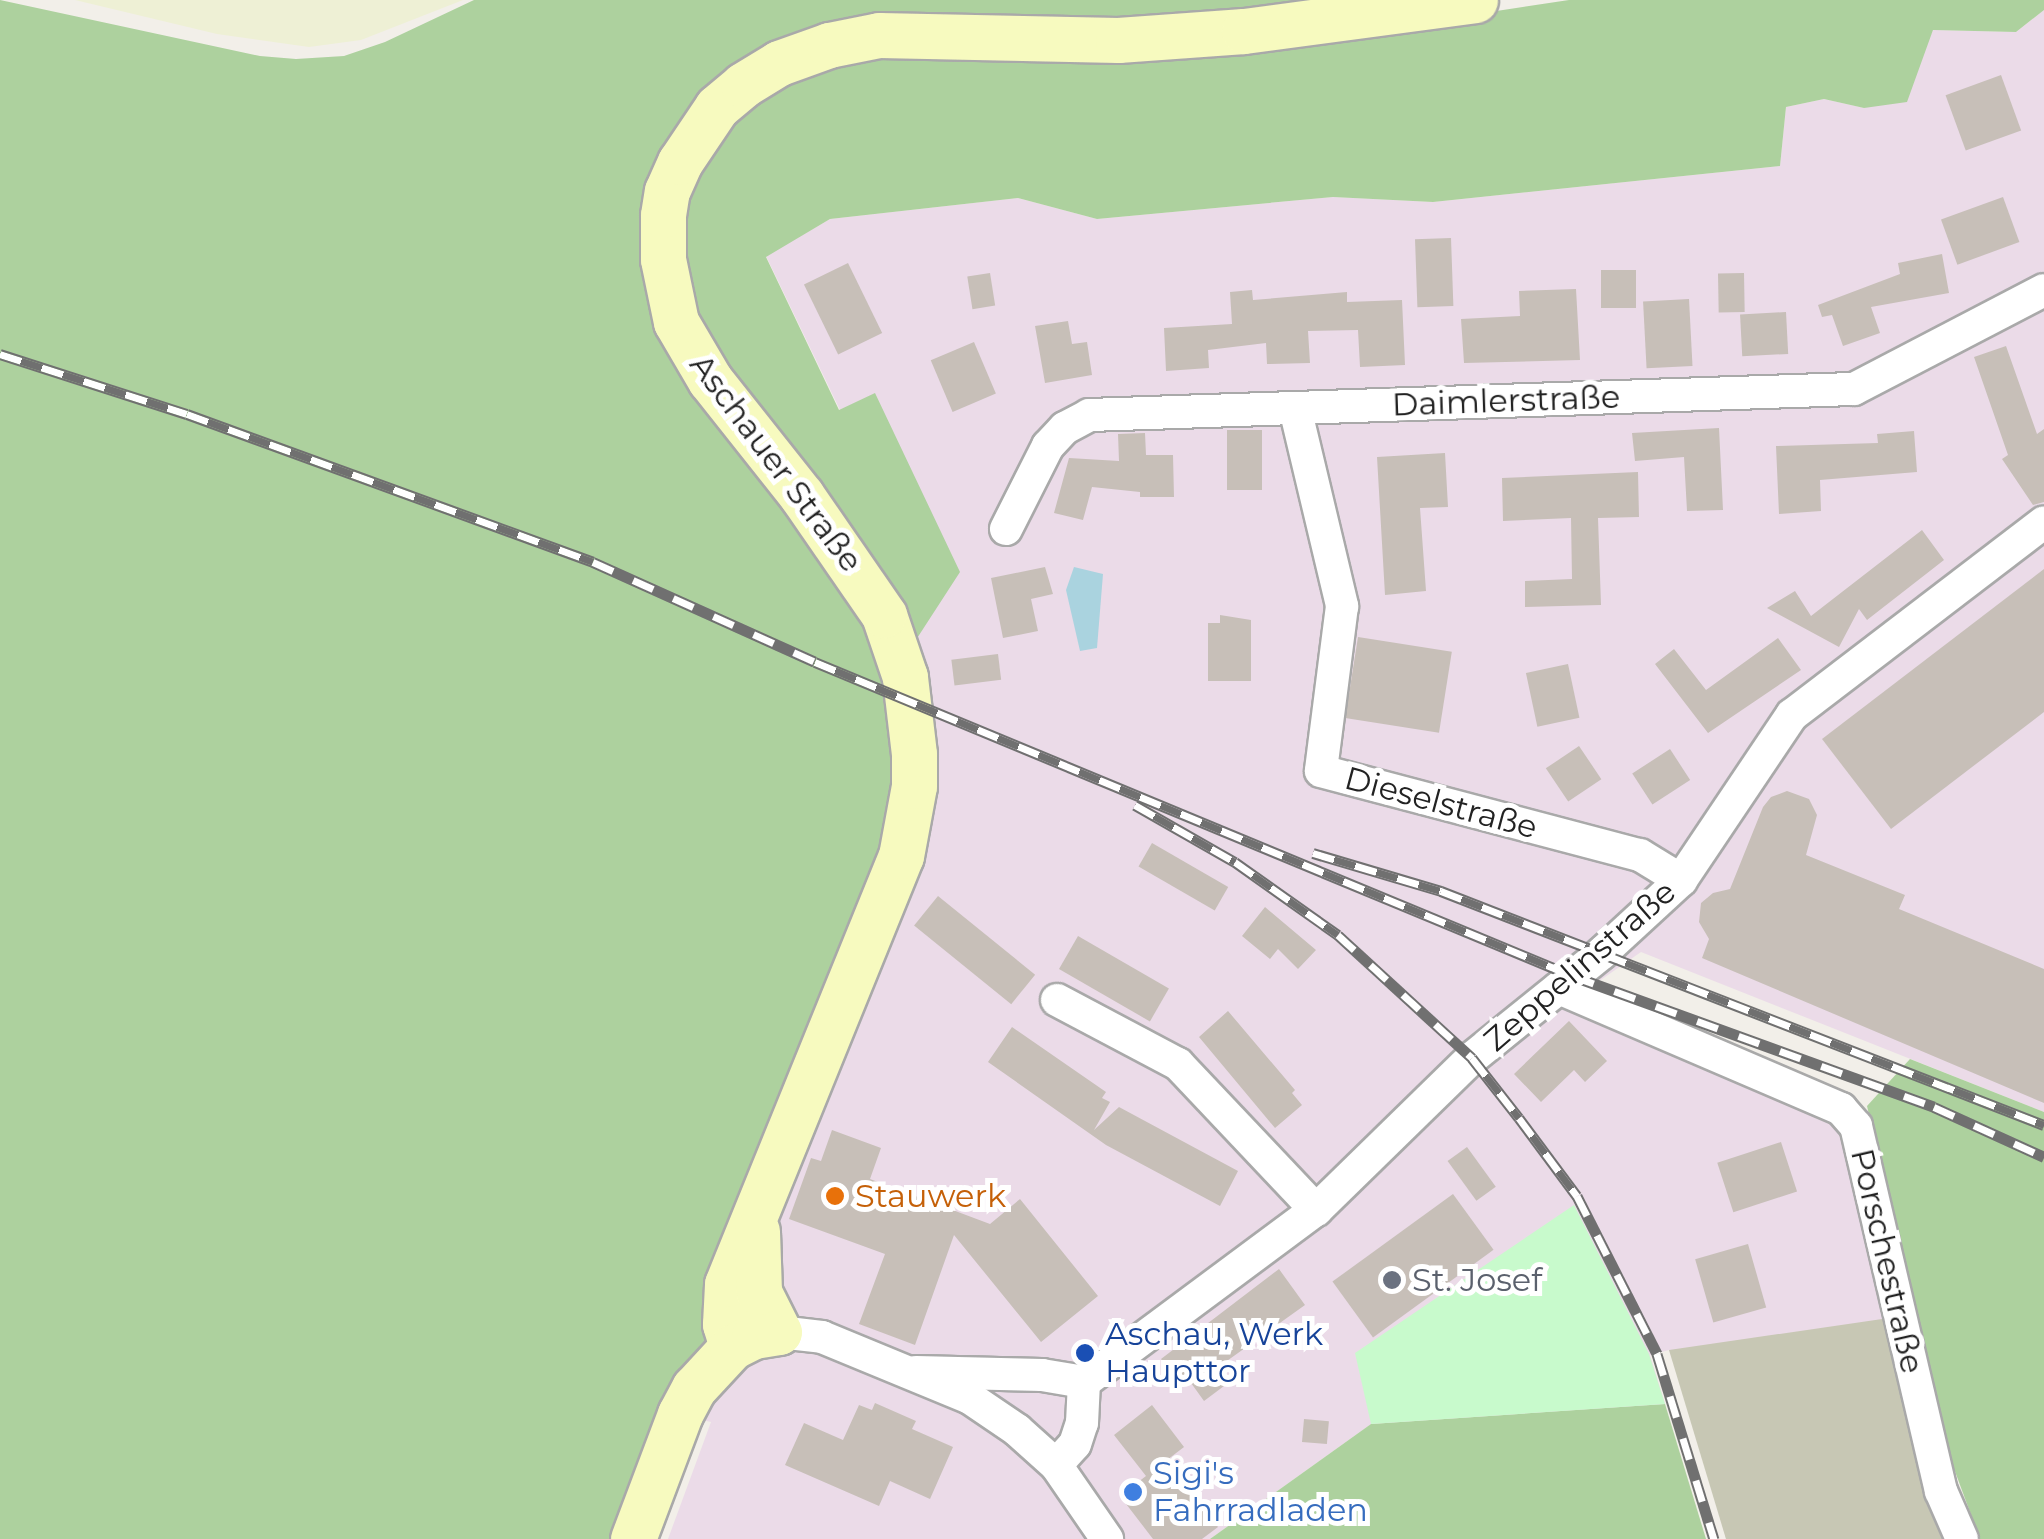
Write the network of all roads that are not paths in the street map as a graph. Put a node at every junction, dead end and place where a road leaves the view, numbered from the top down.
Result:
1 (1474, 0) edge
2 (2044, 290) edge
3 (1295, 408) junction
4 (2044, 522) edge
5 (1006, 529) dead end
6 (1681, 880) junction
7 (1558, 988) junction
8 (1058, 1000) dead end
9 (1316, 1210) junction
10 (757, 1219) junction
11 (779, 1332) junction
12 (732, 1348) junction
13 (916, 1372) junction
14 (1084, 1382) junction
15 (1056, 1465) junction
16 (634, 1539) edge
17 (1107, 1539) edge
18 (1962, 1539) edge

1 - 10 street, Aschauer Straße
2 - 3 street, Daimlerstraße
3 - 5 street, Daimlerstraße
3 - 6 street, Dieselstraße
4 - 6 street, Zeppelinstraße
6 - 7 street, Zeppelinstraße
7 - 9 street, Zeppelinstraße
7 - 18 street, Porschestraße
8 - 9 street
9 - 14 street, Zeppelinstraße
10 - 11 street, Aschauer Straße
10 - 12 street, Aschauer Straße
11 - 12 street
11 - 13 street
12 - 16 street
13 - 14 street
13 - 15 street
14 - 15 street
15 - 17 street

